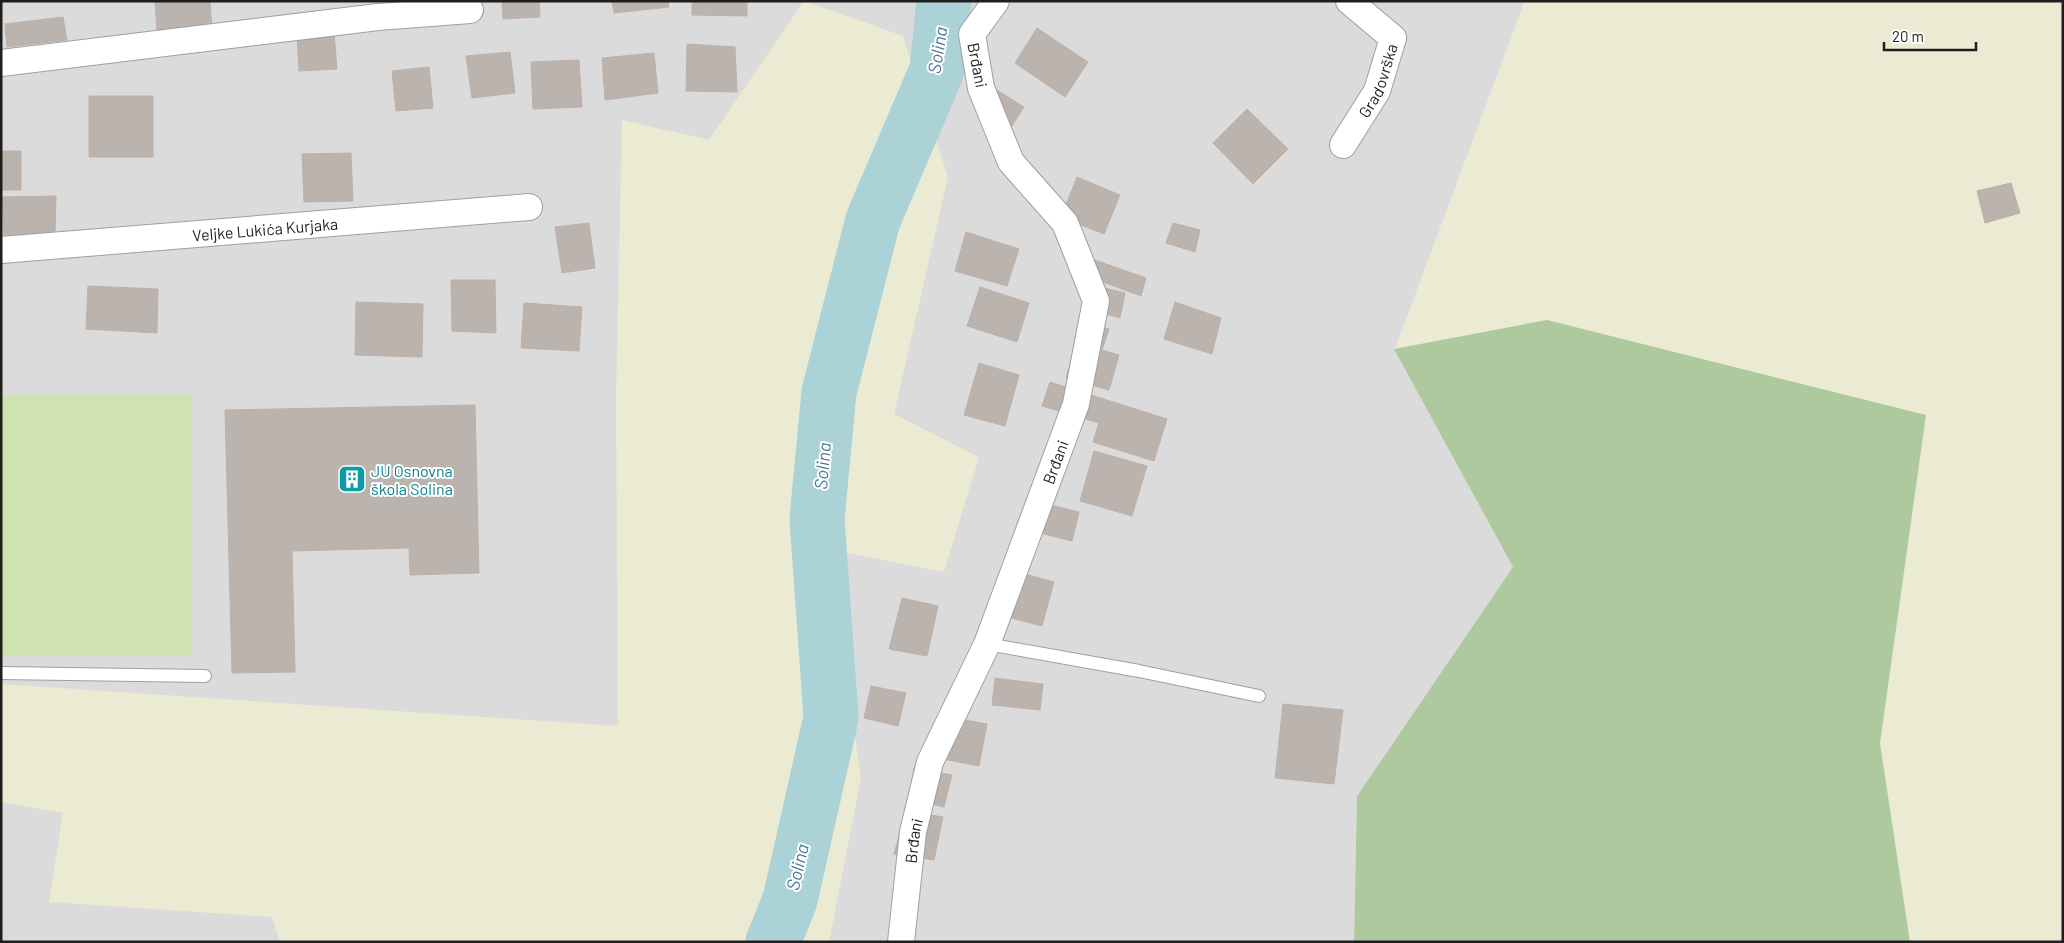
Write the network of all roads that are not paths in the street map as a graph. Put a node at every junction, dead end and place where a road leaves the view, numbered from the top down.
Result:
1 (996, 1) edge
2 (1348, 1) edge
3 (470, 10) dead end
4 (1, 63) edge
5 (1343, 144) dead end
6 (529, 207) dead end
7 (1, 250) edge
8 (987, 644) junction
9 (1, 673) edge
10 (205, 676) dead end
11 (1259, 696) dead end
12 (901, 942) edge

1 - 8 street, Brđani
2 - 5 street, Gradovrška
3 - 4 street
6 - 7 street, Veljke Lukića Kurjaka
8 - 11 lane
8 - 12 street, Brđani
9 - 10 lane

